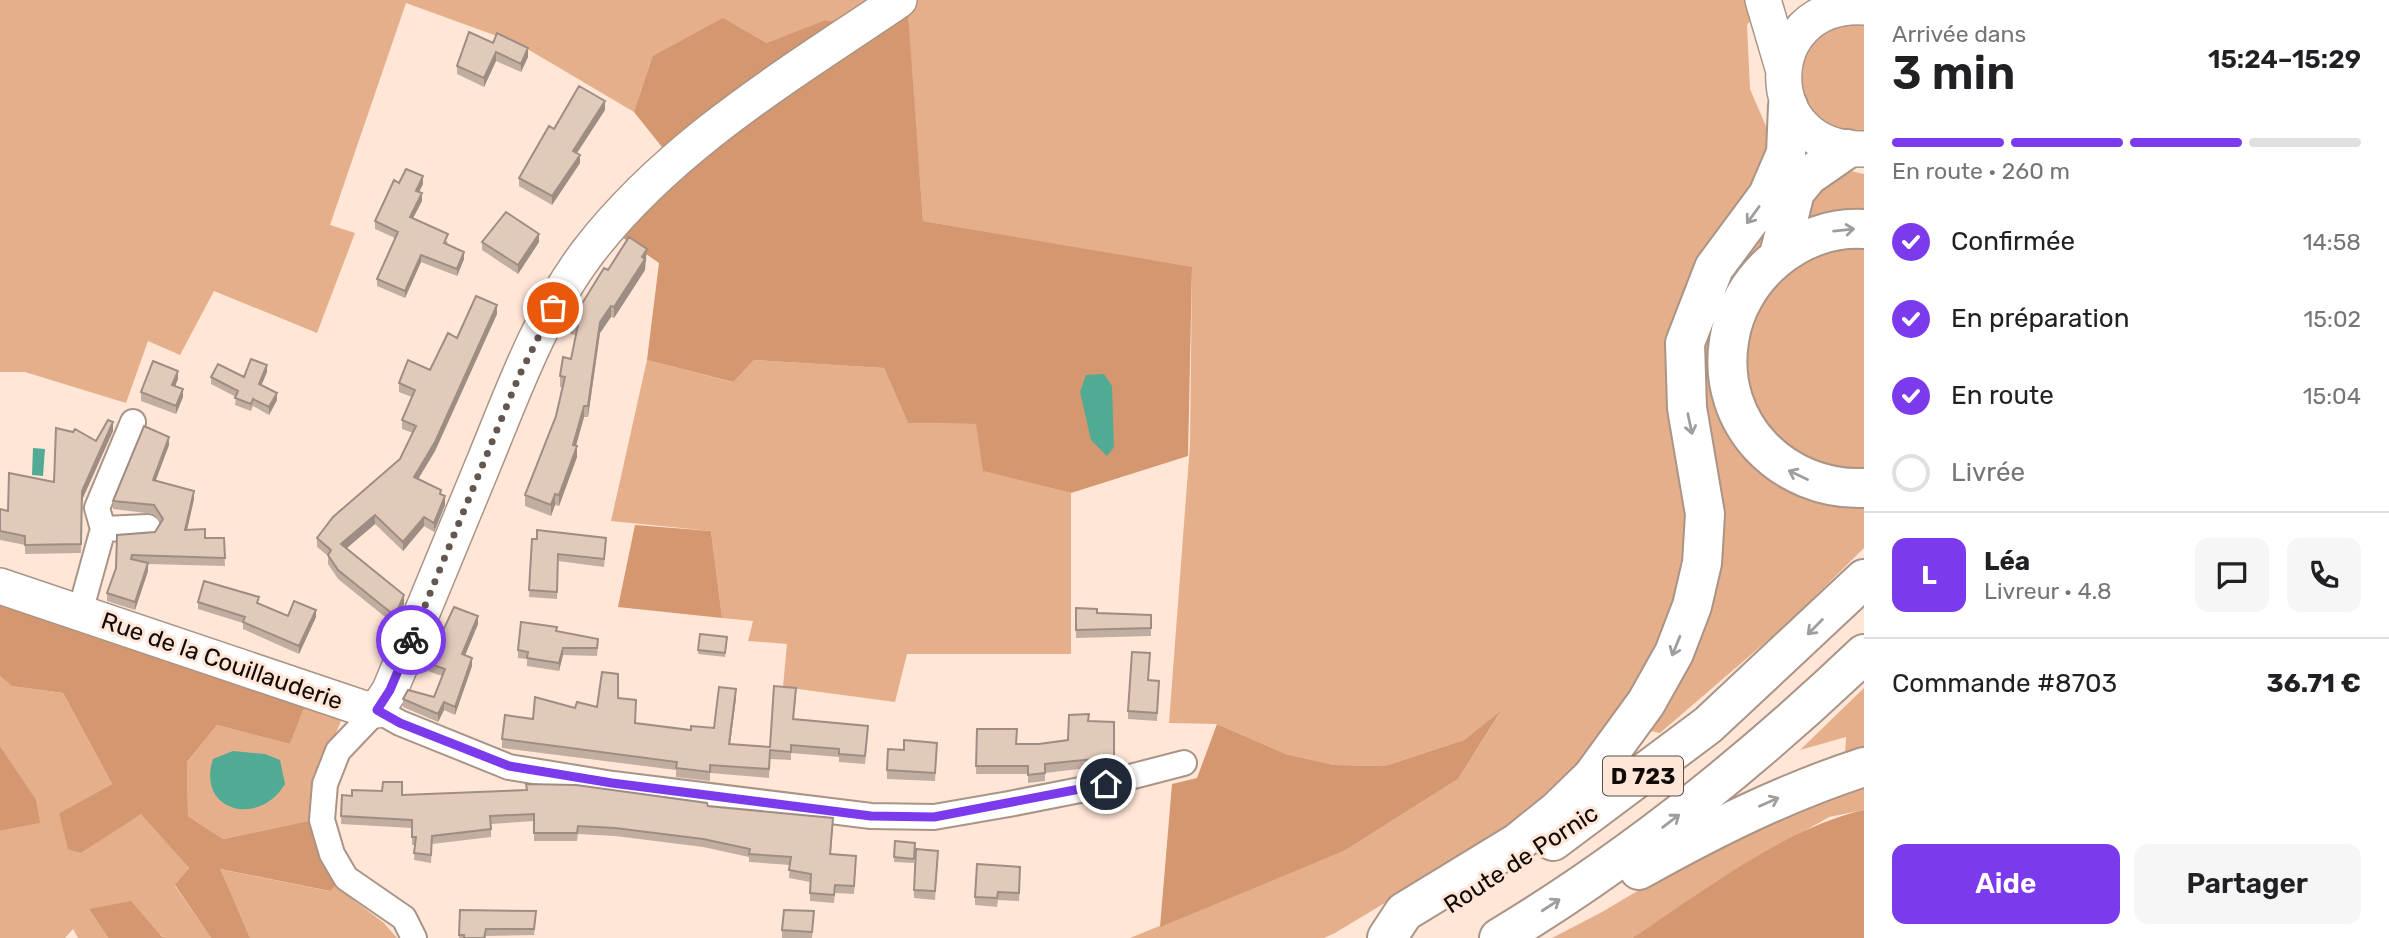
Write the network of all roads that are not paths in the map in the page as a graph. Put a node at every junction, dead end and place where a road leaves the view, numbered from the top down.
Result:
1 (899, 0) edge
2 (1763, 0) edge
3 (1808, 6) edge
4 (1864, 7) edge
5 (1783, 68) junction
6 (1788, 106) junction
7 (1860, 149) edge
8 (1864, 229) edge
9 (1779, 255) junction
10 (132, 422) dead end
11 (1864, 488) edge
12 (148, 527) dead end
13 (103, 529) junction
14 (1864, 579) edge
15 (0, 586) edge
16 (80, 612) junction
17 (1864, 654) edge
18 (377, 710) junction
19 (1184, 763) dead end
20 (1864, 767) edge
21 (1596, 876) junction
22 (414, 938) edge
23 (1387, 938) edge
24 (1395, 938) edge
25 (1499, 938) edge

1 - 18 street
2 - 5 street
3 - 4 street
3 - 5 street
5 - 6 street
6 - 7 street
6 -> 23 highway
7 - 9 highway
9 -> 8 highway
11 -> 9 highway
10 - 13 street, Rue de la Couillauderie
12 - 13 street
13 - 16 street, Rue de la Couillauderie
14 -> 24 highway, Route de Pornic / D 723
15 - 16 street, Rue de la Couillauderie
16 - 18 street, Rue de la Couillauderie
21 -> 17 highway, D 723
18 - 19 street, Rue de la Couillauderie
18 - 22 street
21 -> 20 highway
25 -> 21 highway, D 723

